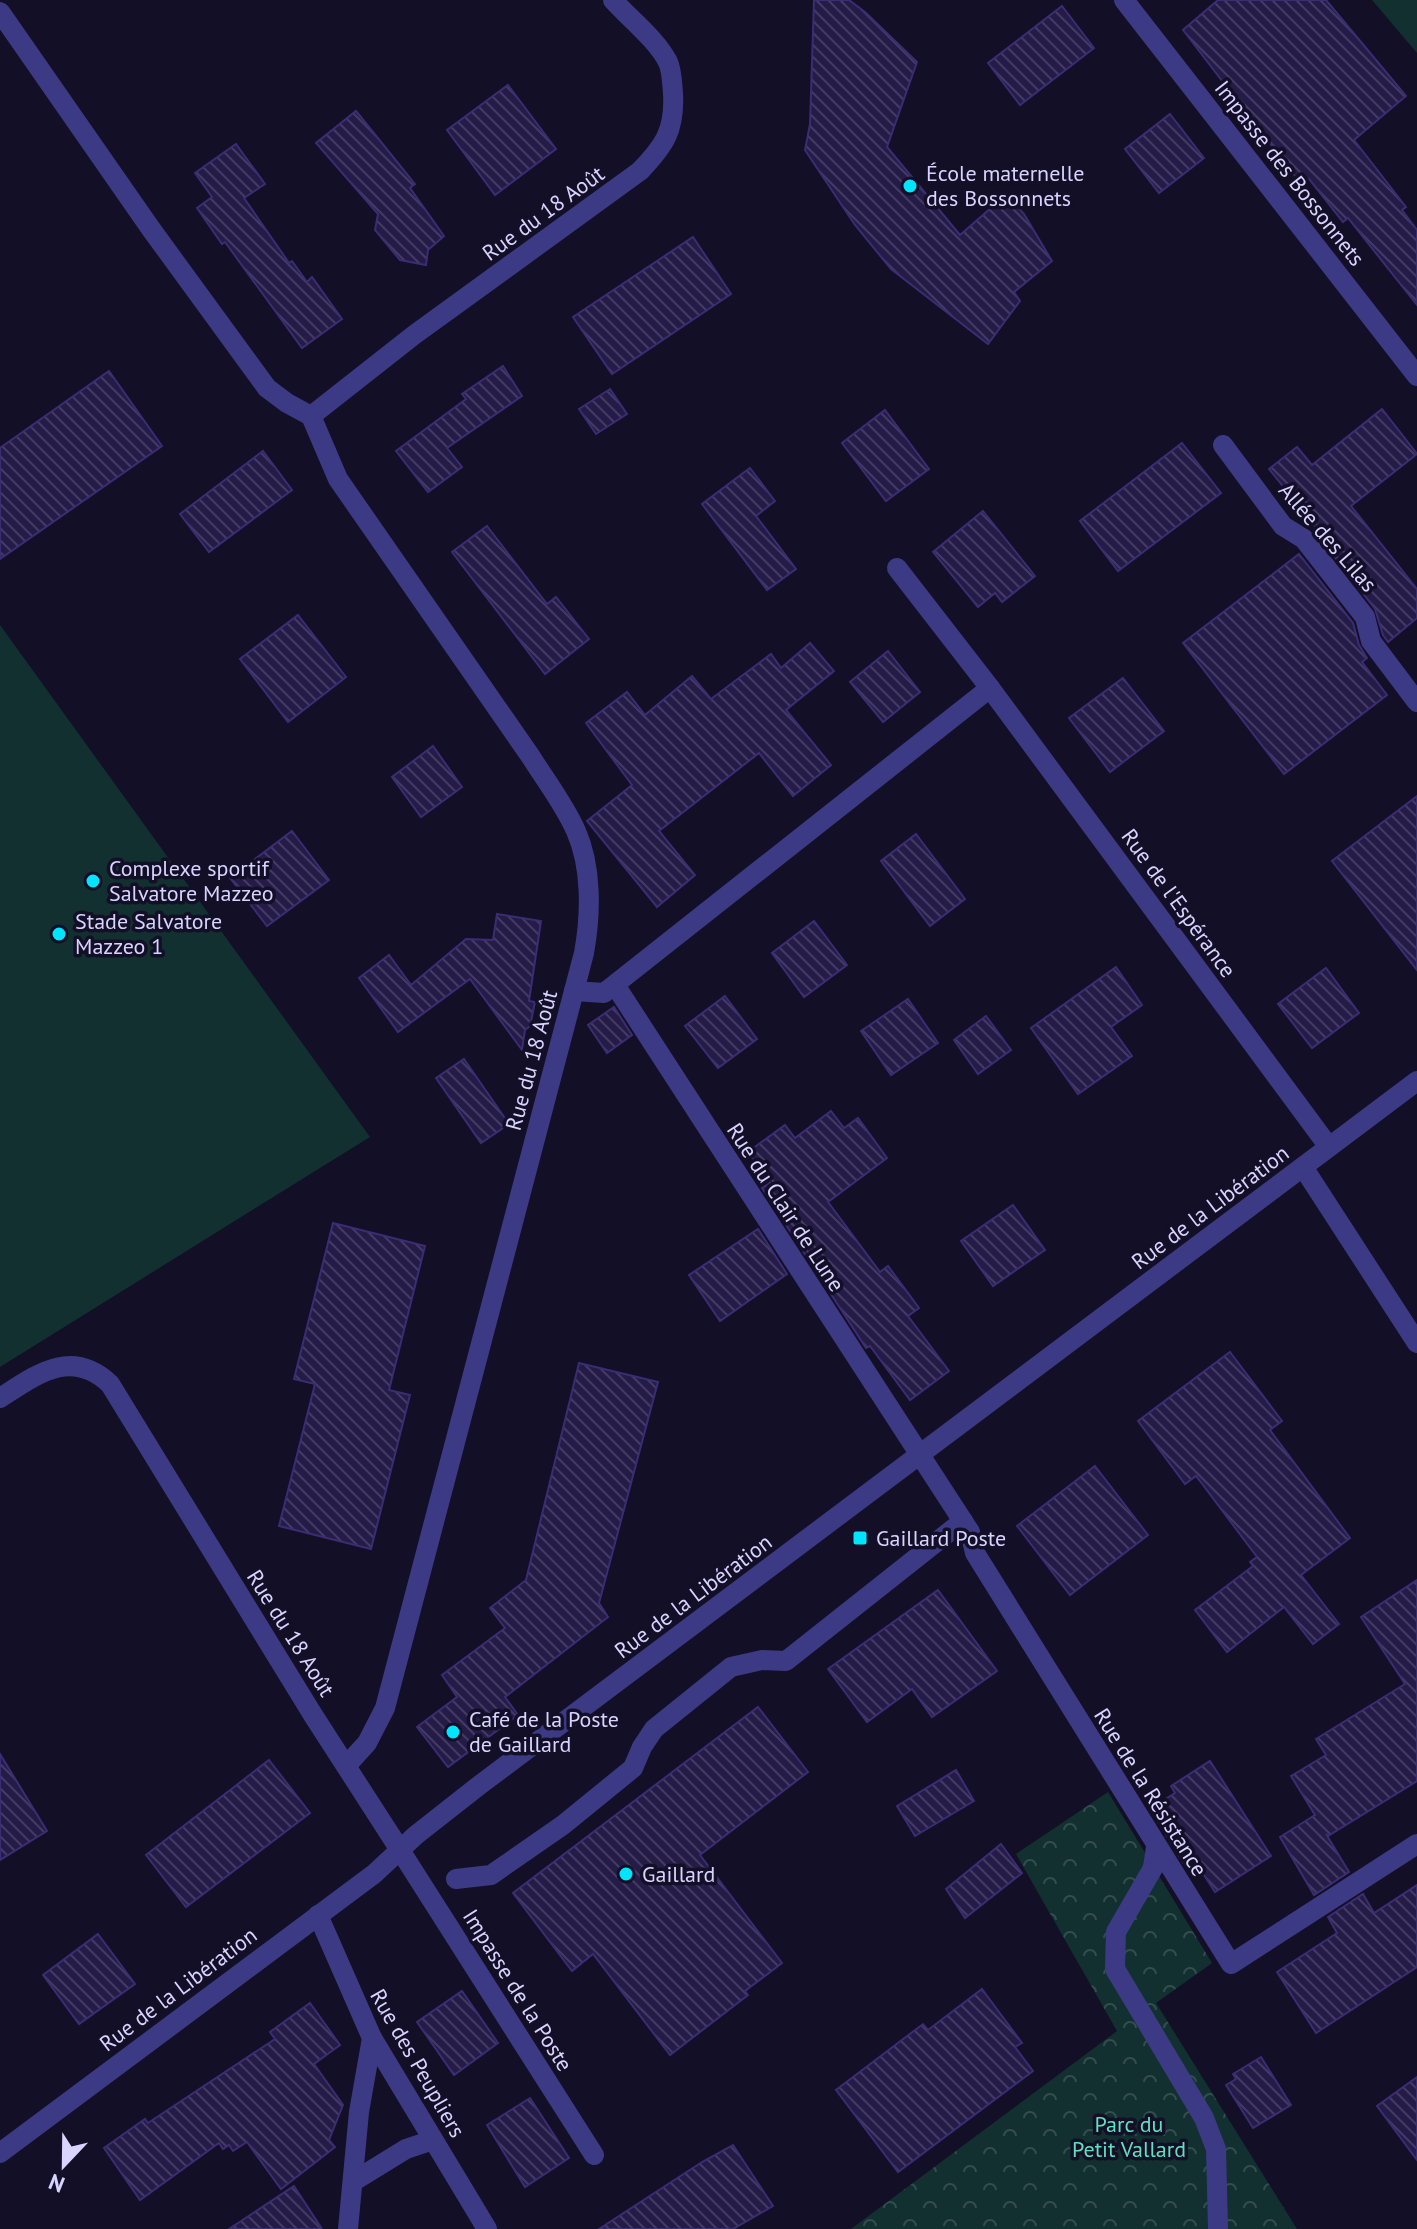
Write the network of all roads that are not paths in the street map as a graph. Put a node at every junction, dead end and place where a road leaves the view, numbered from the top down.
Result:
1 (613, 0) edge
2 (1124, 0) edge
3 (0, 12) edge
4 (1417, 376) edge
5 (311, 416) junction
6 (1223, 445) dead end
7 (897, 568) dead end
8 (990, 688) junction
9 (1417, 702) edge
10 (615, 985) junction
11 (574, 991) junction
12 (1417, 1081) edge
13 (1329, 1147) junction
14 (1303, 1167) junction
15 (1417, 1343) edge
16 (0, 1398) edge
17 (920, 1454) junction
18 (963, 1521) junction
19 (346, 1766) junction
20 (1417, 1844) edge
21 (1156, 1847) junction
22 (400, 1850) junction
23 (456, 1879) dead end
24 (318, 1915) junction
25 (372, 2038) junction
26 (433, 2140) junction
27 (0, 2153) edge
28 (594, 2155) dead end
29 (354, 2181) junction
30 (348, 2229) edge
31 (487, 2229) edge
32 (1218, 2229) edge

1 - 5 street, Rue du 18 Août
2 - 4 street, Impasse des Bossonnets
3 - 5 street
5 - 11 street, Rue du 18 Août
6 - 9 street, Allée des Lilas
7 - 8 street, Rue de l'Espérance
8 - 10 street
8 - 13 street, Rue de l'Espérance
10 - 11 street
10 - 17 street, Rue du Clair de Lune
11 - 19 street, Rue du 18 Août
12 - 13 street, Rue de la Libération
13 - 14 street, Rue de la Libération
14 - 15 street
14 - 17 street, Rue de la Libération
16 - 19 street, Rue du 18 Août
17 - 18 street, Rue de la Résistance
17 - 22 street, Rue de la Libération
18 - 21 street, Rue de la Résistance
18 - 23 street
19 - 22 street, Rue du 18 Août
20 - 21 street, Rue de la Résistance
21 - 32 street
22 - 24 street, Rue de la Libération
22 - 28 street, Impasse de la Poste
24 - 25 street, Rue des Peupliers
24 - 27 street, Rue de la Libération
25 - 26 street, Rue des Peupliers
25 - 29 street
26 - 29 street
26 - 31 street, Rue des Peupliers
29 - 30 street

